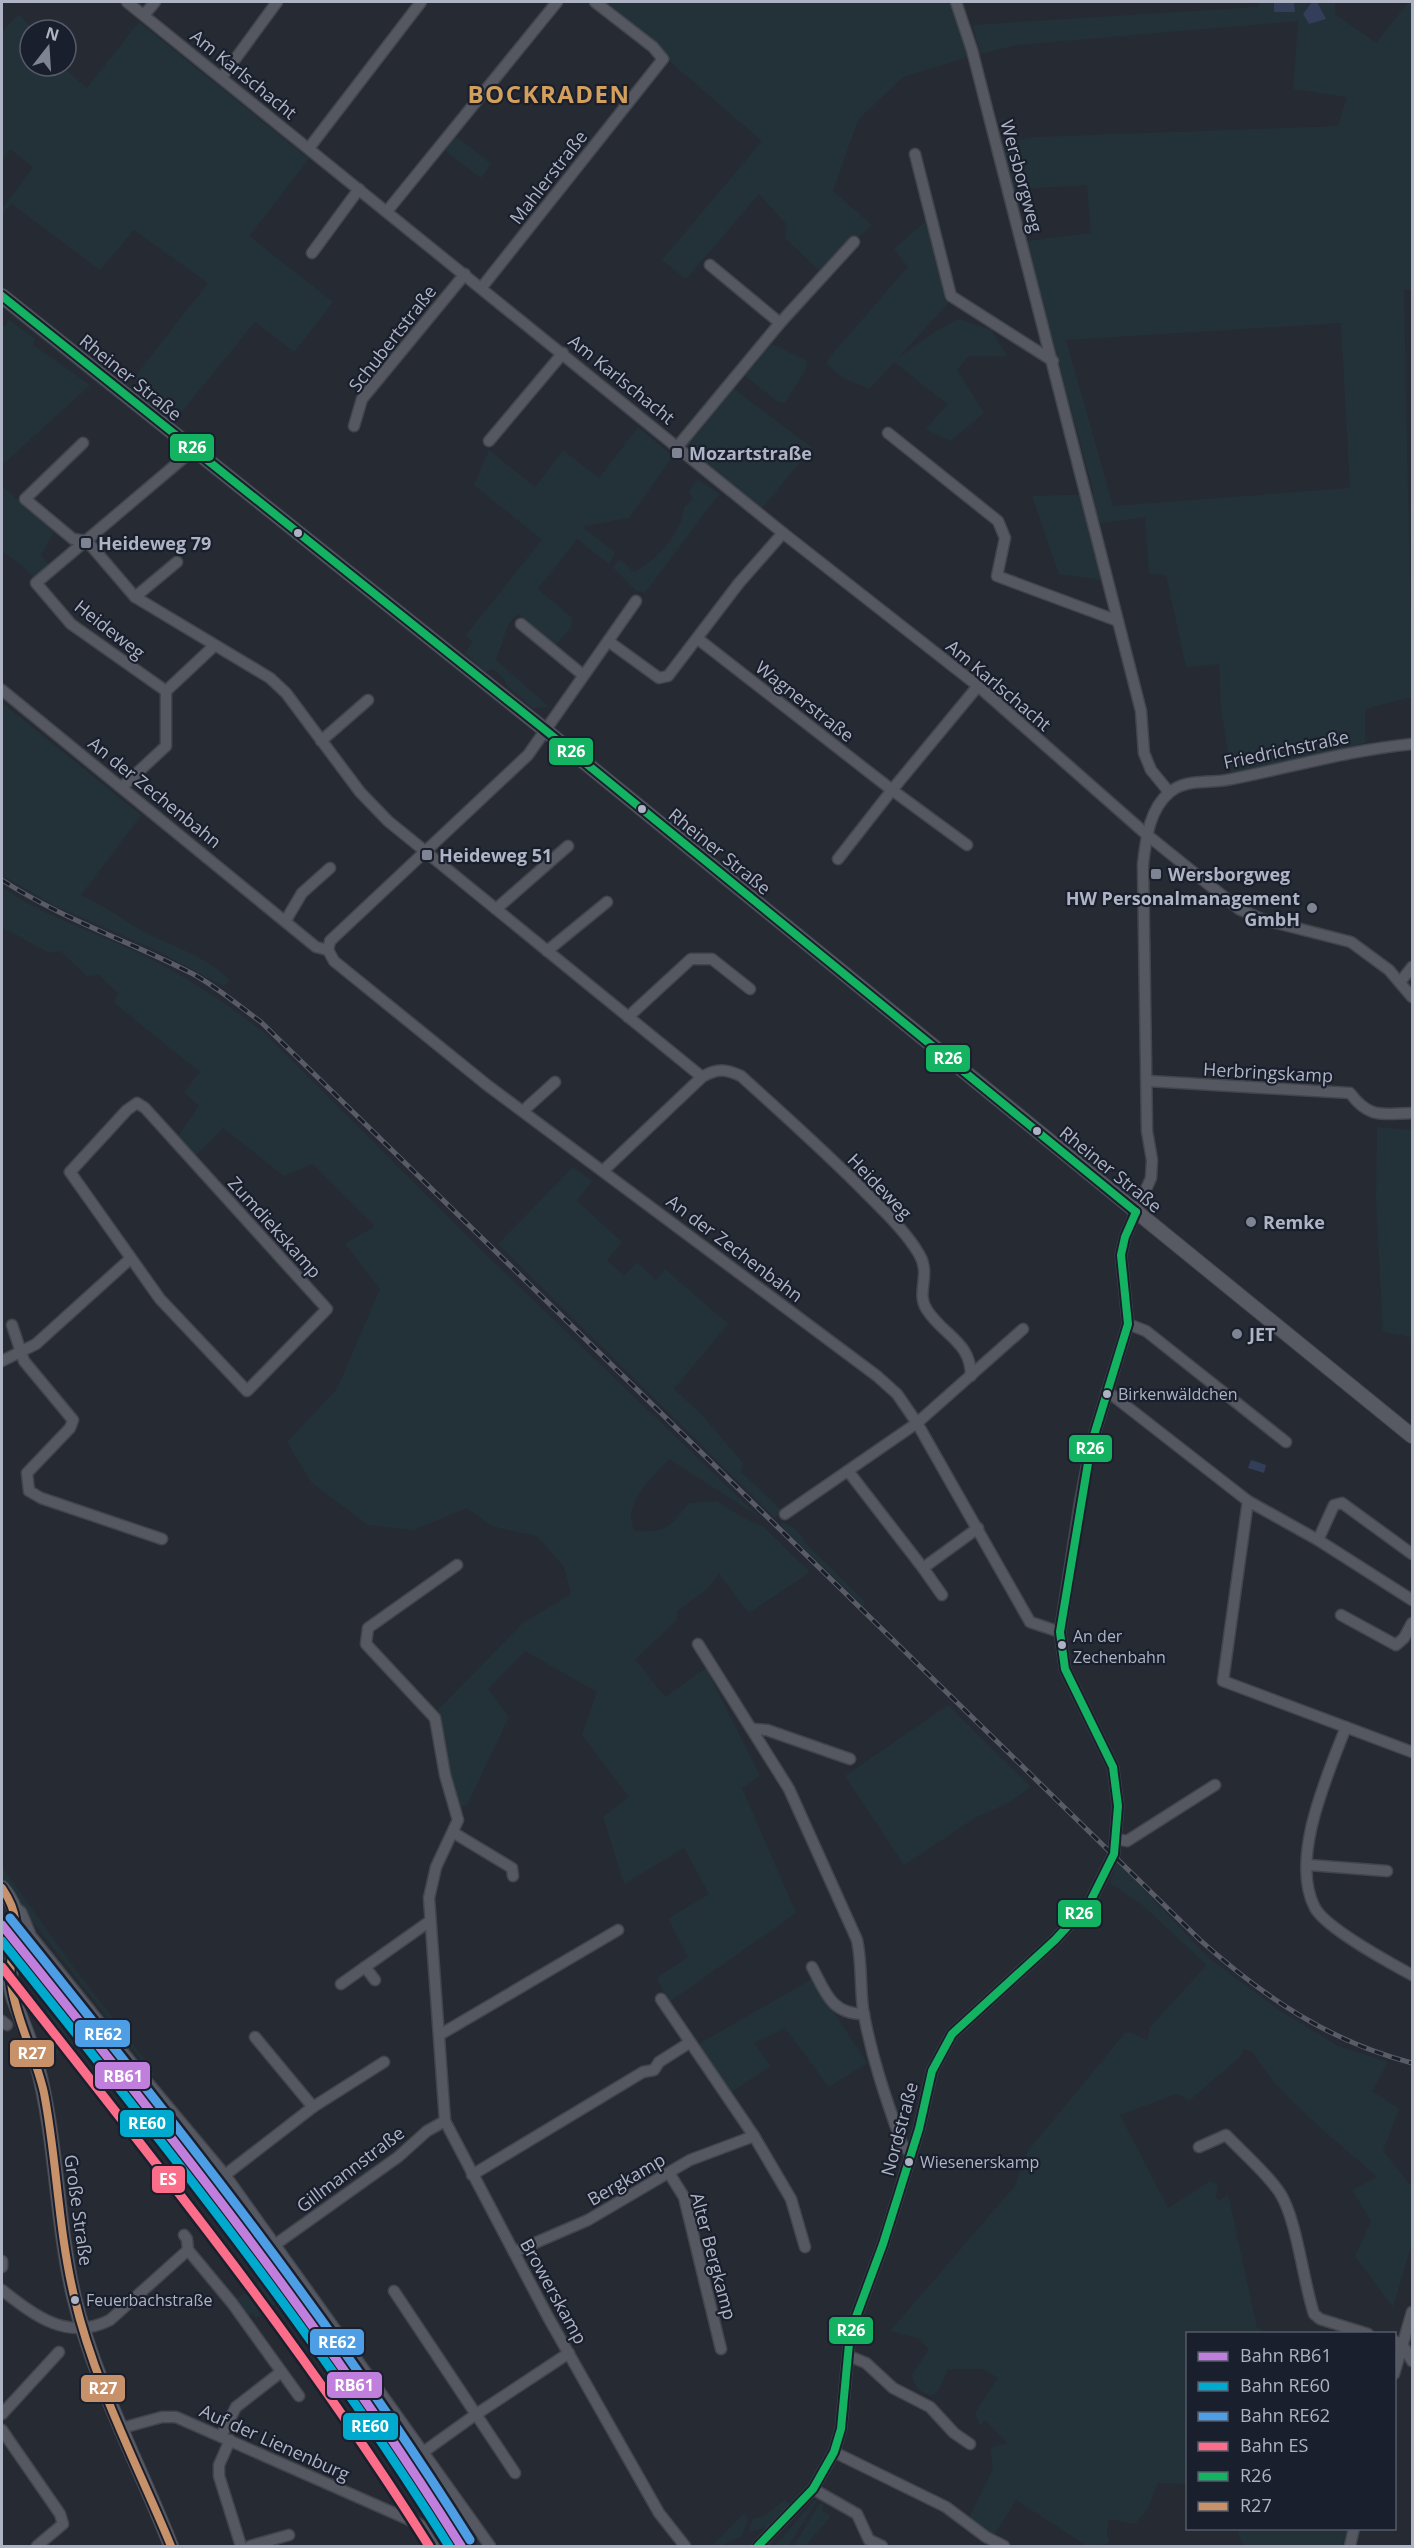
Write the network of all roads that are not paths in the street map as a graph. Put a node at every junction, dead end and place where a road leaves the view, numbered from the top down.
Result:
1 (127, 2) edge
2 (155, 2) edge
3 (278, 2) edge
4 (421, 2) edge
5 (556, 2) edge
6 (595, 2) edge
7 (956, 2) edge
8 (144, 15) junction
9 (222, 77) junction
10 (309, 148) junction
11 (915, 154) dead end
12 (359, 189) junction
13 (388, 210) junction
14 (854, 242) dead end
15 (312, 254) dead end
16 (710, 265) dead end
17 (465, 274) junction
18 (482, 287) junction
19 (2, 296) edge
20 (780, 323) junction
21 (563, 353) junction
22 (1053, 361) junction
23 (354, 426) dead end
24 (888, 434) dead end
25 (489, 441) dead end
26 (83, 443) dead end
27 (678, 446) junction
28 (193, 450) junction
29 (783, 533) junction
30 (87, 541) junction
31 (177, 562) dead end
32 (135, 597) junction
33 (636, 601) dead end
34 (1118, 621) junction
35 (521, 624) dead end
36 (698, 639) junction
37 (608, 641) junction
38 (214, 646) junction
39 (583, 675) junction
40 (978, 686) junction
41 (2, 690) edge
42 (165, 691) junction
43 (368, 700) dead end
44 (545, 730) junction
45 (321, 741) junction
46 (1413, 744) edge
47 (123, 786) junction
48 (892, 790) junction
49 (1169, 792) junction
50 (1146, 834) junction
51 (967, 845) dead end
52 (568, 846) dead end
53 (426, 852) junction
54 (838, 859) dead end
55 (330, 868) dead end
56 (607, 902) dead end
57 (496, 909) junction
58 (286, 920) junction
59 (328, 950) junction
60 (547, 951) junction
61 (1413, 967) edge
62 (1401, 981) junction
63 (750, 989) dead end
64 (1413, 996) edge
65 (628, 1017) junction
66 (702, 1077) junction
67 (1148, 1081) junction
68 (555, 1082) dead end
69 (523, 1111) junction
70 (1413, 1113) edge
71 (604, 1170) junction
72 (1136, 1212) junction
73 (130, 1259) junction
74 (1128, 1324) junction
75 (12, 1325) dead end
76 (1023, 1329) dead end
77 (20, 1352) junction
78 (2, 1361) edge
79 (971, 1376) junction
80 (1107, 1390) junction
81 (917, 1423) junction
82 (1413, 1436) edge
83 (1286, 1442) dead end
84 (848, 1471) junction
85 (1248, 1502) junction
86 (785, 1514) dead end
87 (978, 1528) junction
88 (162, 1539) dead end
89 (1318, 1540) junction
90 (1413, 1554) edge
91 (457, 1565) dead end
92 (923, 1568) junction
93 (942, 1595) dead end
94 (1413, 1600) edge
95 (1341, 1614) dead end
96 (1413, 1623) edge
97 (1060, 1632) junction
98 (698, 1644) dead end
99 (1346, 1727) junction
100 (753, 1729) junction
101 (1413, 1752) edge
102 (850, 1759) dead end
103 (1215, 1785) dead end
104 (454, 1833) junction
105 (1116, 1839) junction
106 (1309, 1865) junction
107 (1387, 1871) dead end
108 (513, 1876) dead end
109 (2, 1888) edge
110 (13, 1904) junction
111 (430, 1922) junction
112 (618, 1929) dead end
113 (365, 1967) junction
114 (812, 1967) dead end
115 (1413, 1975) edge
116 (375, 1980) dead end
117 (341, 1984) dead end
118 (661, 2000) dead end
119 (864, 2014) junction
120 (441, 2034) junction
121 (255, 2037) dead end
122 (689, 2043) junction
123 (384, 2062) dead end
124 (313, 2107) junction
125 (445, 2121) junction
126 (754, 2136) junction
127 (1199, 2146) dead end
128 (911, 2154) junction
129 (669, 2173) junction
130 (225, 2175) junction
131 (472, 2175) junction
132 (184, 2235) dead end
133 (276, 2244) junction
134 (805, 2247) dead end
135 (188, 2250) junction
136 (514, 2252) junction
137 (2, 2261) edge
138 (2, 2267) edge
139 (2, 2290) edge
140 (394, 2291) dead end
141 (1413, 2312) edge
142 (83, 2326) junction
143 (1362, 2332) edge
144 (1398, 2343) edge
145 (721, 2349) dead end
146 (59, 2352) dead end
147 (569, 2353) junction
148 (849, 2356) junction
149 (1413, 2361) edge
150 (1396, 2363) edge
151 (281, 2372) junction
152 (299, 2396) dead end
153 (2, 2414) edge
154 (475, 2415) junction
155 (122, 2428) junction
156 (2, 2430) edge
157 (225, 2438) junction
158 (970, 2444) dead end
159 (834, 2452) junction
160 (422, 2454) junction
161 (515, 2472) dead end
162 (813, 2490) junction
163 (1354, 2530) edge
164 (289, 2535) dead end
165 (37, 2547) edge
166 (171, 2547) edge
167 (241, 2547) edge
168 (250, 2547) edge
169 (434, 2547) edge
170 (490, 2547) edge
171 (685, 2547) edge
172 (758, 2547) edge
173 (882, 2547) edge
174 (1004, 2547) edge
175 (1350, 2547) edge

1 - 8 street, Am Karlschacht
2 - 8 street
3 - 9 street
4 - 10 street
5 - 13 street
6 - 18 street, Mahlerstraße
7 - 22 street, Wersborgweg
8 - 9 street, Am Karlschacht
9 - 10 street, Am Karlschacht
10 - 12 street, Am Karlschacht
11 - 22 street
12 - 13 street, Am Karlschacht
12 - 15 street
13 - 17 street, Am Karlschacht
14 - 20 street
16 - 20 street
17 - 18 street, Am Karlschacht
17 - 23 street, Schubertstraße
18 - 21 street, Am Karlschacht
19 - 28 main road, Rheiner Straße
20 - 27 street
21 - 25 street
21 - 27 street, Am Karlschacht
22 - 34 street, Wersborgweg
24 - 34 street
26 - 30 street
27 - 29 street, Am Karlschacht
28 - 30 street, Heideweg
28 - 44 main road, Rheiner Straße
29 - 36 street
29 - 40 street, Am Karlschacht
30 - 32 street
30 - 42 street, Heideweg
31 - 32 street
32 - 38 street
33 - 37 street
34 - 49 street, Wersborgweg
35 - 39 street
36 - 37 street
36 - 48 street, Wagnerstraße
37 - 39 street
38 - 42 street
38 - 45 street
39 - 44 street
40 - 48 street
40 - 50 street, Am Karlschacht
41 - 47 street, An der Zechenbahn
42 - 47 street
43 - 45 street
44 - 53 street
44 - 72 main road, Rheiner Straße
45 - 53 street
46 - 49 street, Friedrichstraße
47 - 58 street, An der Zechenbahn
48 - 51 street, Wagnerstraße
48 - 54 street
49 - 50 street
50 - 62 street, Am Karlschacht
50 - 67 street
52 - 57 street
53 - 57 street
53 - 59 street
55 - 58 street
56 - 60 street
57 - 60 street
58 - 59 street, An der Zechenbahn
59 - 69 street, An der Zechenbahn
60 - 65 street
61 - 62 street
62 - 64 street, Am Karlschacht
63 - 65 street
65 - 66 street
66 - 71 street
66 - 79 street, Heideweg
67 - 70 street, Herbringskamp
67 - 72 street
68 - 69 street
69 - 71 street, An der Zechenbahn
71 - 81 street, An der Zechenbahn
72 - 74 street, Nordstraße
72 - 82 main road, Rheiner Straße
73 - 73 street, Zumdiekskamp
73 - 77 street
74 - 80 street, Nordstraße
74 - 83 street
75 - 77 street
76 - 79 street
77 - 78 street
77 - 88 street
79 - 81 street
80 - 85 street
80 - 97 street, Nordstraße
81 - 84 street
81 - 87 street, An der Zechenbahn
84 - 86 street
84 - 92 street
85 - 89 street
85 - 99 street
87 - 92 street
87 - 97 street, An der Zechenbahn
89 - 90 street
89 - 94 street
91 - 104 street, Browerskamp
92 - 93 street
95 - 96 street
97 - 105 street, Nordstraße
98 - 100 street
99 - 101 street
99 - 106 street
100 - 102 street
100 - 119 street
103 - 105 street
104 - 108 street
104 - 111 street, Browerskamp
105 - 128 street, Nordstraße
106 - 107 street
106 - 115 street
109 - 110 main road
110 - 130 street
110 - 142 main road, Große Straße
111 - 113 street
111 - 120 street, Browerskamp
112 - 120 street
113 - 116 street
113 - 117 street
114 - 119 street
118 - 122 street
119 - 128 street
120 - 125 street, Browerskamp
121 - 124 street
122 - 126 street
122 - 131 street
123 - 124 street
124 - 130 street
125 - 131 street, Browerskamp
125 - 133 street, Gillmannstraße
126 - 129 street, Bergkamp
126 - 134 street
127 - 143 street
128 - 148 street, Nordstraße
129 - 136 street, Bergkamp
129 - 145 street, Alter Bergkamp
130 - 133 street
131 - 136 street, Browerskamp
132 - 135 street
133 - 160 street
135 - 142 street
135 - 151 street
136 - 147 street, Browerskamp
137 - 138 street
139 - 142 street
140 - 154 street
141 - 144 street
142 - 155 main road, Große Straße
144 - 149 street
144 - 150 street
146 - 153 street
147 - 154 street
147 - 171 street, Browerskamp
148 - 158 street
148 - 159 street, Nordstraße
151 - 152 street
151 - 157 street
154 - 160 street
154 - 161 street
155 - 157 street, Auf der Lienenburg
155 - 166 main road, Große Straße
156 - 165 street
157 - 167 street
157 - 169 street, Auf der Lienenburg
159 - 162 street, Nordstraße
159 - 174 street
160 - 170 street
162 - 172 street, Nordstraße
162 - 173 street
163 - 175 street
164 - 168 street

